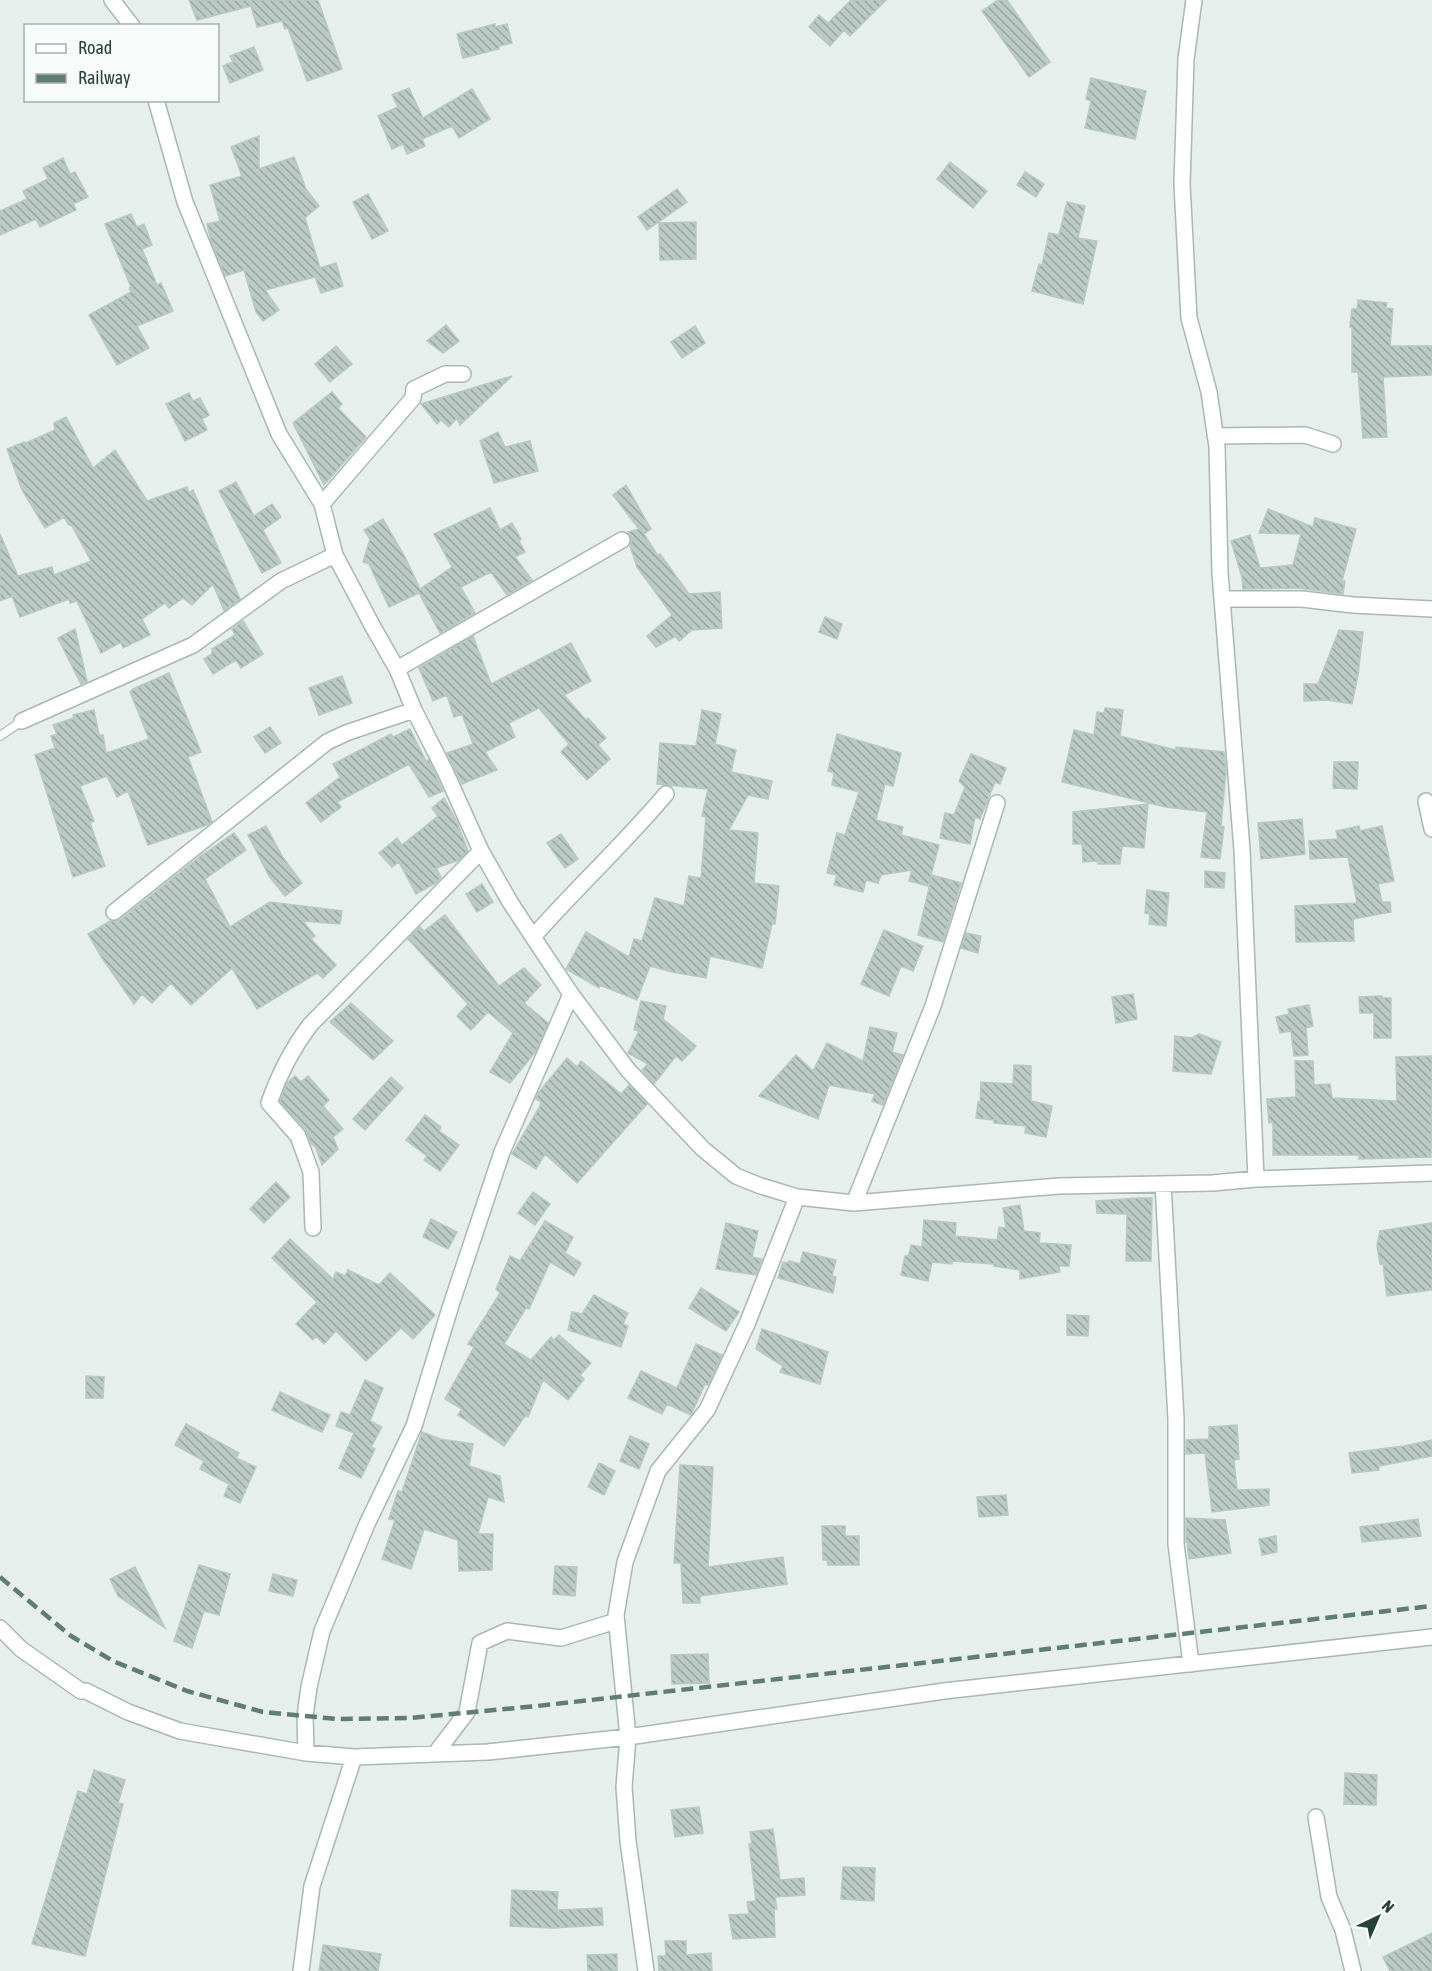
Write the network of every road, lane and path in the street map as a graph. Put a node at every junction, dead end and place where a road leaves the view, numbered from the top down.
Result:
1 (112, 0) edge
2 (1194, 0) edge
3 (130, 24) edge
4 (157, 102) edge
5 (463, 374) dead end
6 (1215, 436) junction
7 (1333, 444) dead end
8 (322, 504) junction
9 (622, 540) dead end
10 (335, 555) junction
11 (1222, 599) junction
12 (1432, 609) edge
13 (397, 669) junction
14 (414, 711) junction
15 (22, 721) joint
16 (0, 736) edge
17 (666, 794) dead end
18 (1426, 801) dead end
19 (997, 803) dead end
20 (1432, 829) edge
21 (481, 851) junction
22 (114, 912) dead end
23 (533, 937) junction
24 (571, 994) junction
25 (1432, 1173) edge
26 (1256, 1179) junction
27 (1163, 1184) junction
28 (796, 1197) junction
29 (854, 1203) junction
30 (314, 1228) dead end
31 (616, 1620) junction
32 (0, 1628) edge
33 (1432, 1637) edge
34 (1191, 1664) junction
35 (628, 1737) junction
36 (306, 1753) junction
37 (435, 1754) junction
38 (354, 1757) junction
39 (1316, 1817) dead end
40 (301, 1971) edge
41 (646, 1971) edge
42 (1353, 1971) edge

1 - 3 street
2 - 6 street
4 - 8 street
5 - 8 street
6 - 7 street
6 - 11 street
8 - 10 street
9 - 13 street
10 - 13 street
10 - 15 street
11 - 12 street
11 - 26 street
13 - 14 street
14 - 21 street
14 - 22 street
15 - 16 lane
17 - 23 street
18 - 20 street
19 - 29 street
21 - 23 street
21 - 30 street
23 - 24 street
24 - 28 street
24 - 36 street
25 - 26 street
26 - 27 street
27 - 29 street
27 - 34 street
28 - 29 street
28 - 31 street
31 - 35 street
31 - 37 street
32 - 36 street
33 - 34 street
34 - 35 street
35 - 37 street
35 - 41 street
36 - 38 street
37 - 38 street
38 - 40 street
39 - 42 street

